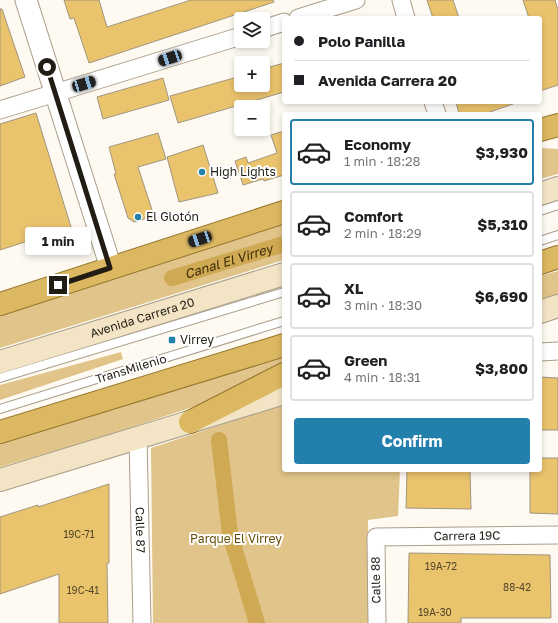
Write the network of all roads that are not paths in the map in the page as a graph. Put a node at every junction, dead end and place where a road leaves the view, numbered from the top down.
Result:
1 (26, 0) edge
2 (356, 0) edge
3 (401, 0) edge
4 (304, 16) edge
5 (405, 16) edge
6 (282, 23) edge
7 (270, 27) edge
8 (234, 38) edge
9 (55, 93) junction
10 (0, 110) edge
11 (558, 112) edge
12 (542, 121) edge
13 (558, 125) edge
14 (542, 129) edge
15 (542, 140) edge
16 (558, 140) edge
17 (558, 188) edge
18 (542, 193) edge
19 (558, 205) edge
20 (542, 210) edge
21 (282, 213) edge
22 (558, 235) edge
23 (542, 240) edge
24 (558, 257) edge
25 (542, 262) edge
26 (110, 268) junction
27 (282, 275) edge
28 (282, 293) edge
29 (0, 304) edge
30 (558, 306) edge
31 (542, 311) edge
32 (282, 322) edge
33 (282, 346) edge
34 (558, 351) edge
35 (542, 352) edge
36 (0, 362) edge
37 (282, 375) edge
38 (0, 378) edge
39 (282, 394) edge
40 (0, 409) edge
41 (190, 422) junction
42 (0, 432) edge
43 (138, 438) junction
44 (0, 480) edge
45 (558, 535) edge
46 (376, 537) joint
47 (142, 623) edge
48 (377, 623) edge

1 - 9 street
2 - 4 street
3 - 5 street
6 - 7 street
8 - 9 street
9 - 10 street
9 - 26 street
11 - 12 street
13 - 14 highway
15 - 16 highway
17 - 18 main road
19 - 20 lane
21 - 26 highway
22 - 23 lane
24 - 25 highway
26 - 29 highway
27 - 36 main road, Avenida Carrera 20
28 - 38 lane
30 - 31 main road
32 - 40 lane, TransMilenio
33 - 42 highway
34 - 35 street
37 - 41 highway
39 - 41 main road
41 - 43 main road
43 - 44 main road
43 - 47 street, Calle 87
45 - 46 street, Carrera 19C
46 - 48 street, Calle 88

